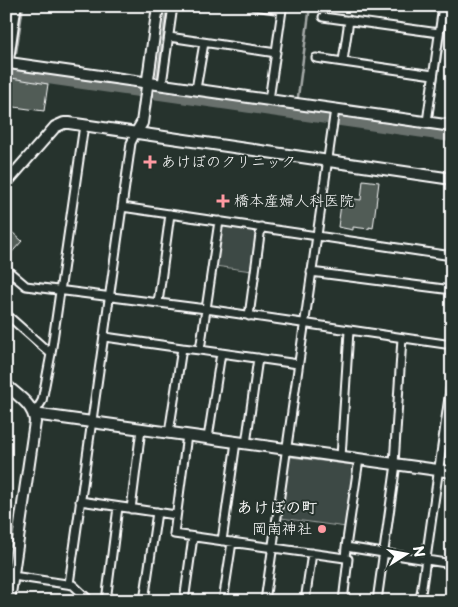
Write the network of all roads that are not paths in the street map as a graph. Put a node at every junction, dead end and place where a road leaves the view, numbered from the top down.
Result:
1 (17, 6) edge
2 (158, 6) edge
3 (173, 6) edge
4 (254, 6) edge
5 (443, 6) edge
6 (323, 17) dead end
7 (349, 20) junction
8 (439, 33) junction
9 (169, 37) junction
10 (204, 43) junction
11 (276, 53) junction
12 (316, 58) dead end
13 (343, 62) junction
14 (8, 63) edge
15 (433, 74) junction
16 (162, 84) junction
17 (147, 88) junction
18 (196, 89) junction
19 (269, 100) junction
20 (334, 115) junction
21 (427, 122) junction
22 (84, 125) junction
23 (452, 126) edge
24 (136, 133) junction
25 (328, 160) junction
26 (452, 179) edge
27 (6, 183) edge
28 (122, 207) junction
29 (170, 214) junction
30 (219, 221) junction
31 (261, 227) junction
32 (316, 235) junction
33 (452, 256) edge
34 (6, 269) edge
35 (311, 272) junction
36 (61, 290) junction
37 (452, 290) edge
38 (110, 297) junction
39 (158, 303) junction
40 (206, 310) junction
41 (6, 314) edge
42 (248, 316) junction
43 (304, 324) junction
44 (349, 331) junction
45 (105, 337) junction
46 (402, 338) junction
47 (452, 345) edge
48 (182, 348) junction
49 (200, 350) junction
50 (221, 353) junction
51 (51, 354) junction
52 (258, 358) junction
53 (298, 364) junction
54 (452, 376) edge
55 (8, 390) edge
56 (34, 414) junction
57 (91, 422) junction
58 (142, 429) junction
59 (169, 433) junction
60 (187, 435) junction
61 (208, 438) junction
62 (241, 443) junction
63 (286, 449) junction
64 (341, 457) junction
65 (359, 459) junction
66 (395, 464) junction
67 (438, 470) junction
68 (452, 472) edge
69 (80, 501) junction
70 (118, 507) junction
71 (131, 509) junction
72 (157, 512) junction
73 (176, 515) junction
74 (193, 537) junction
75 (222, 541) junction
76 (232, 542) junction
77 (346, 547) junction
78 (272, 548) junction
79 (312, 553) junction
80 (384, 553) junction
81 (345, 558) junction
82 (425, 560) junction
83 (452, 564) edge
84 (10, 575) edge
85 (69, 584) junction
86 (9, 601) edge
87 (90, 601) edge
88 (106, 601) edge
89 (144, 601) edge
90 (184, 601) edge
91 (223, 601) edge
92 (265, 601) edge
93 (305, 601) edge
94 (343, 601) edge
95 (377, 601) edge
96 (420, 601) edge

1 - 14 street
2 - 17 street
3 - 9 street
4 - 11 street
5 - 8 street
6 - 7 street
7 - 8 street
7 - 13 street
8 - 15 street
9 - 10 street
9 - 16 street
10 - 11 street
10 - 18 street
11 - 19 street
12 - 13 street
13 - 15 street
14 - 17 street
15 - 21 street
16 - 17 street
16 - 18 street
17 - 24 street
18 - 19 street
19 - 20 street
20 - 21 street
20 - 25 street
21 - 23 street
22 - 24 street
22 - 27 street
22 - 36 street
24 - 25 street
24 - 28 street
25 - 26 street
25 - 32 street
28 - 29 street
28 - 38 street
29 - 30 street
29 - 39 street
30 - 31 street
30 - 40 street
31 - 32 street
31 - 42 street
32 - 33 street
32 - 35 street
34 - 36 street
35 - 37 street
35 - 43 street
36 - 38 street
36 - 51 street
38 - 39 street
38 - 45 street
39 - 40 street
40 - 42 street
40 - 49 street
41 - 51 street
42 - 43 street
43 - 44 street
43 - 53 street
44 - 46 street
44 - 64 street
45 - 48 street
45 - 57 street
46 - 47 street
46 - 66 street
48 - 49 street
48 - 59 street
49 - 50 street
50 - 52 street
50 - 61 street
51 - 56 street
52 - 53 street
52 - 62 street
53 - 63 street
54 - 67 street
55 - 56 street
56 - 57 street
56 - 84 street
57 - 58 street
57 - 69 street
58 - 59 street
58 - 71 street
59 - 60 street
60 - 61 street
60 - 73 street
61 - 62 street
62 - 63 street
62 - 75 street
63 - 64 street
63 - 78 street
64 - 65 street
65 - 66 street
65 - 77 street
66 - 67 street
66 - 80 street
67 - 68 street
67 - 82 street
69 - 70 street
69 - 85 street
70 - 71 street
70 - 88 street
71 - 72 street
72 - 73 street
72 - 89 street
73 - 74 street
74 - 75 street
74 - 90 street
75 - 76 street
76 - 78 street
76 - 91 street
77 - 80 street
77 - 81 street
78 - 79 street
78 - 92 street
79 - 81 street
79 - 93 street
80 - 82 street
80 - 95 street
81 - 94 street
82 - 83 street
82 - 96 street
84 - 85 street
84 - 86 street
85 - 87 street

